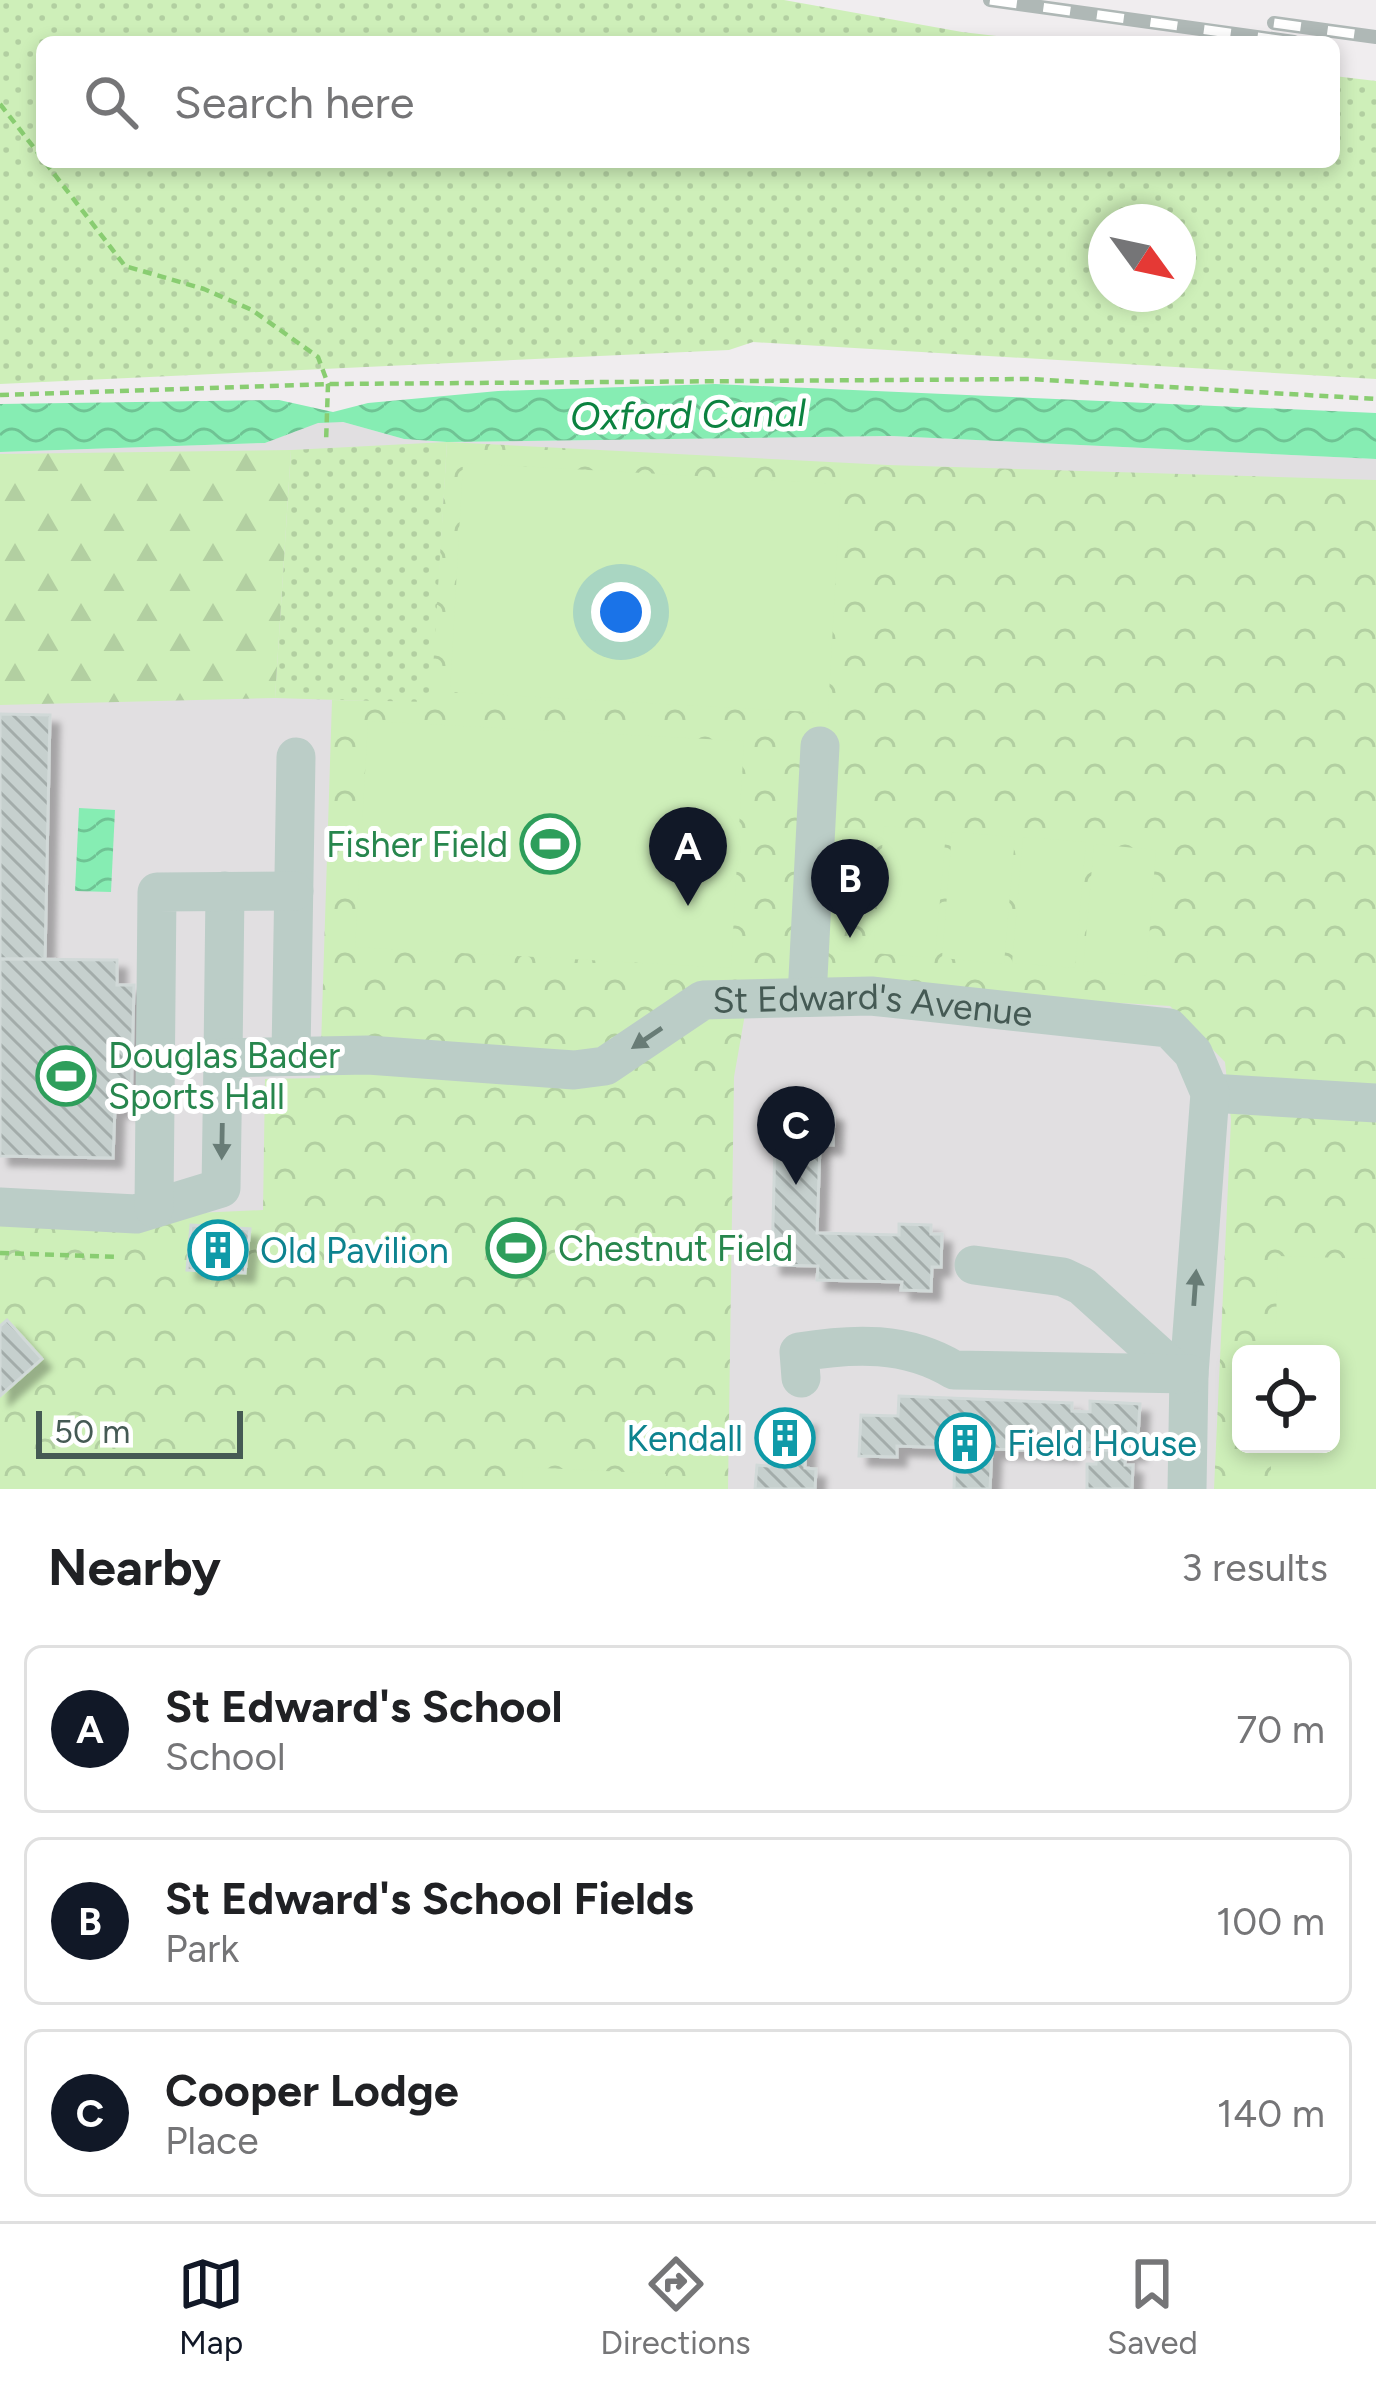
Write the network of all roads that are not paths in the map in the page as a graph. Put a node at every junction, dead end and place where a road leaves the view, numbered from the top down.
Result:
1 (820, 746) dead end
2 (296, 757) dead end
3 (225, 891) junction
4 (294, 891) junction
5 (807, 998) junction
6 (291, 1054) junction
7 (223, 1058) junction
8 (1210, 1094) junction
9 (1376, 1103) edge
10 (0, 1208) edge
11 (154, 1208) junction
12 (974, 1265) dead end
13 (1183, 1374) junction
14 (801, 1378) dead end
15 (1187, 1489) edge

1 - 5 lane
2 - 4 lane
3 - 4 lane
3 - 7 lane
3 - 11 lane
4 - 6 lane
5 -> 6 lane, St Edward's Avenue
5 - 8 lane, St Edward's Avenue
6 - 7 lane, St Edward's Avenue
7 -> 11 lane
8 - 9 lane
13 -> 8 lane
10 - 11 lane
12 - 13 lane
13 - 14 lane
13 - 15 lane

